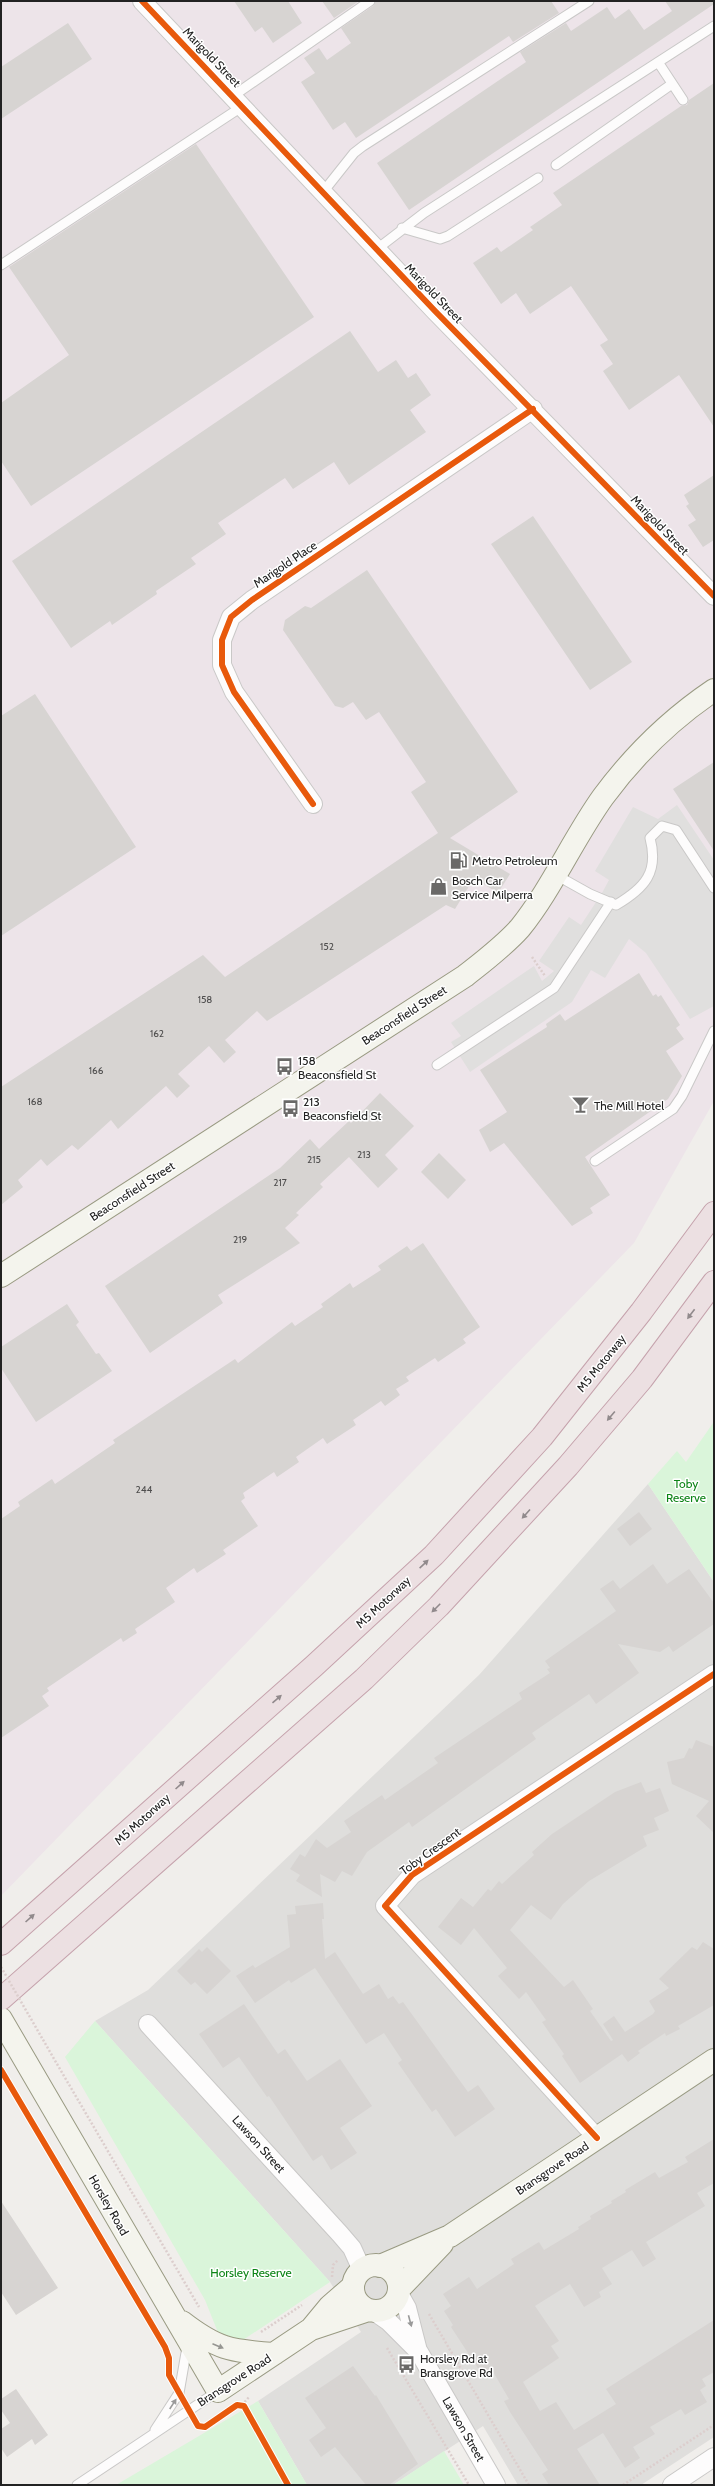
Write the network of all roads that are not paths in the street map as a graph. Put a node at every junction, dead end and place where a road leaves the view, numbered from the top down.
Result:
1 (142, 1) edge
2 (370, 1) edge
3 (589, 1) edge
4 (714, 26) edge
5 (658, 62) junction
6 (672, 84) junction
7 (683, 100) dead end
8 (238, 101) junction
9 (556, 165) dead end
10 (538, 178) dead end
11 (323, 192) junction
12 (402, 228) junction
13 (377, 249) junction
14 (1, 265) edge
15 (533, 409) junction
16 (714, 596) edge
17 (714, 690) edge
18 (313, 804) dead end
19 (556, 875) junction
20 (714, 888) edge
21 (611, 902) junction
22 (714, 1031) edge
23 (437, 1065) dead end
24 (595, 1161) dead end
25 (714, 1213) edge
26 (1, 1276) edge
27 (714, 1282) edge
28 (714, 1674) edge
29 (1, 1944) edge
30 (1, 1999) edge
31 (1, 2019) edge
32 (148, 2024) dead end
33 (714, 2060) edge
34 (597, 2138) junction
35 (450, 2236) junction
36 (365, 2274) junction
37 (399, 2290) junction
38 (371, 2311) junction
39 (174, 2316) junction
40 (311, 2329) junction
41 (188, 2339) junction
42 (419, 2352) junction
43 (274, 2354) junction
44 (218, 2391) junction
45 (151, 2436) junction
46 (714, 2457) edge
47 (77, 2485) edge
48 (496, 2485) edge
49 (672, 2485) edge

1 - 8 street, Marigold Street
2 - 8 lane
3 - 11 lane
4 - 5 lane
5 - 6 lane
5 - 12 lane
6 - 7 lane
6 - 9 lane
8 - 11 street, Marigold Street
8 - 14 lane
10 - 12 lane
11 - 13 street, Marigold Street
12 - 13 lane
13 - 15 street, Marigold Street
15 - 16 street, Marigold Street
15 - 18 street, Marigold Place
17 - 19 main road, Beaconsfield Street
19 - 21 lane
19 - 26 main road, Beaconsfield Street
20 - 21 lane
21 - 23 lane
22 - 24 lane
29 -> 25 highway, M5 Motorway
27 -> 30 highway
28 - 34 street, Toby Crescent
31 - 39 main road, Horsley Road
32 - 36 street, Lawson Street
33 - 34 main road, Bransgrove Road
34 - 35 main road, Bransgrove Road
35 - 36 main road, Bransgrove Road
35 - 37 main road, Bransgrove Road
36 - 37 main road
36 - 38 main road
36 - 40 main road, Bransgrove Road
37 - 38 main road
37 -> 42 street, Lawson Street
38 - 40 main road, Bransgrove Road
38 - 42 street, Lawson Street
39 - 41 main road, Horsley Road
39 -> 43 main road
40 - 43 main road, Bransgrove Road
41 - 44 main road, Horsley Road
45 -> 41 lane
42 - 48 street, Lawson Street
43 - 44 main road, Bransgrove Road
44 - 45 lane, Bransgrove Road
45 - 47 lane, Bransgrove Road
46 - 49 street

